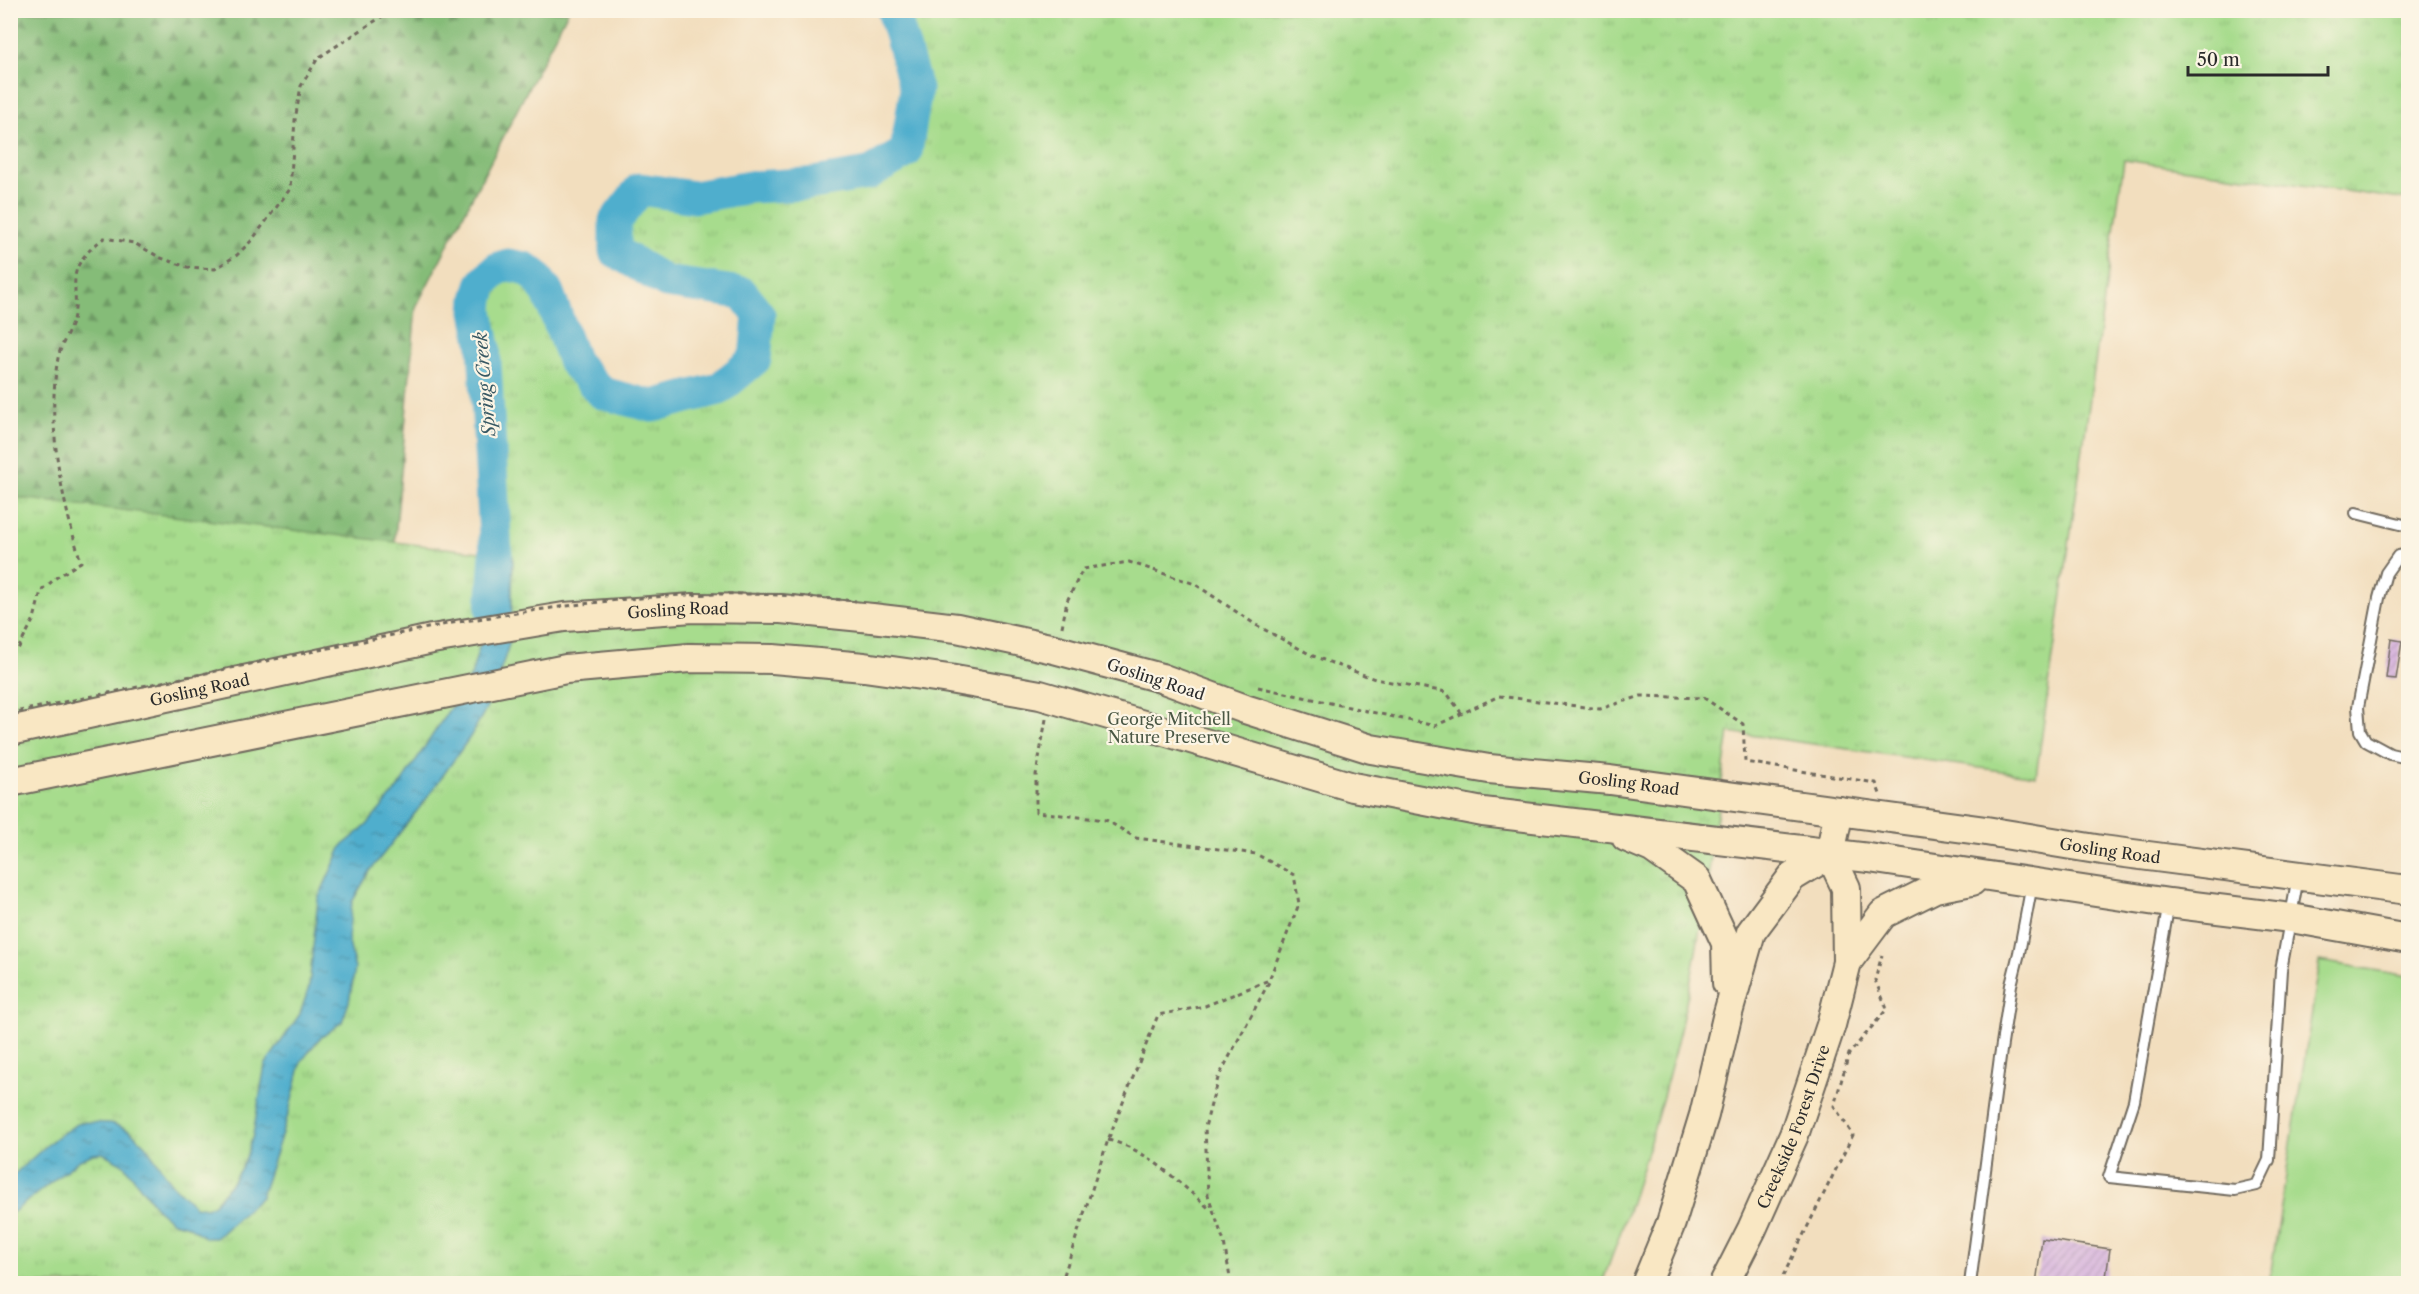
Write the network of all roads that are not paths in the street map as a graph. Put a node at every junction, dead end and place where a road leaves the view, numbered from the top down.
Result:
1 (2356, 513) dead end
2 (2409, 526) edge
3 (2409, 554) edge
4 (10, 731) edge
5 (2409, 758) edge
6 (10, 782) edge
7 (1839, 811) junction
8 (1602, 826) junction
9 (1830, 854) junction
10 (2299, 874) junction
11 (1995, 878) junction
12 (2032, 881) junction
13 (2409, 890) edge
14 (2169, 903) junction
15 (2291, 918) junction
16 (2409, 939) edge
17 (1847, 962) junction
18 (1728, 1013) junction
19 (1646, 1284) edge
20 (1724, 1284) edge
21 (1970, 1284) edge

1 - 2 lane
3 - 5 lane
4 - 7 main road, Gosling Road, bridge
6 - 8 main road, bridge
7 - 9 main road
7 - 10 main road, Gosling Road
8 - 9 main road
8 - 18 main road
9 - 11 main road
9 - 17 main road, Creekside Forest Drive
9 - 18 main road
10 - 13 main road, Gosling Road
10 - 15 lane
11 - 12 main road
11 - 17 main road, Creekside Forest Drive
12 - 14 main road
12 - 21 lane
14 - 15 main road
14 - 15 lane
15 - 16 main road
17 - 20 main road, Creekside Forest Drive
18 - 19 main road

